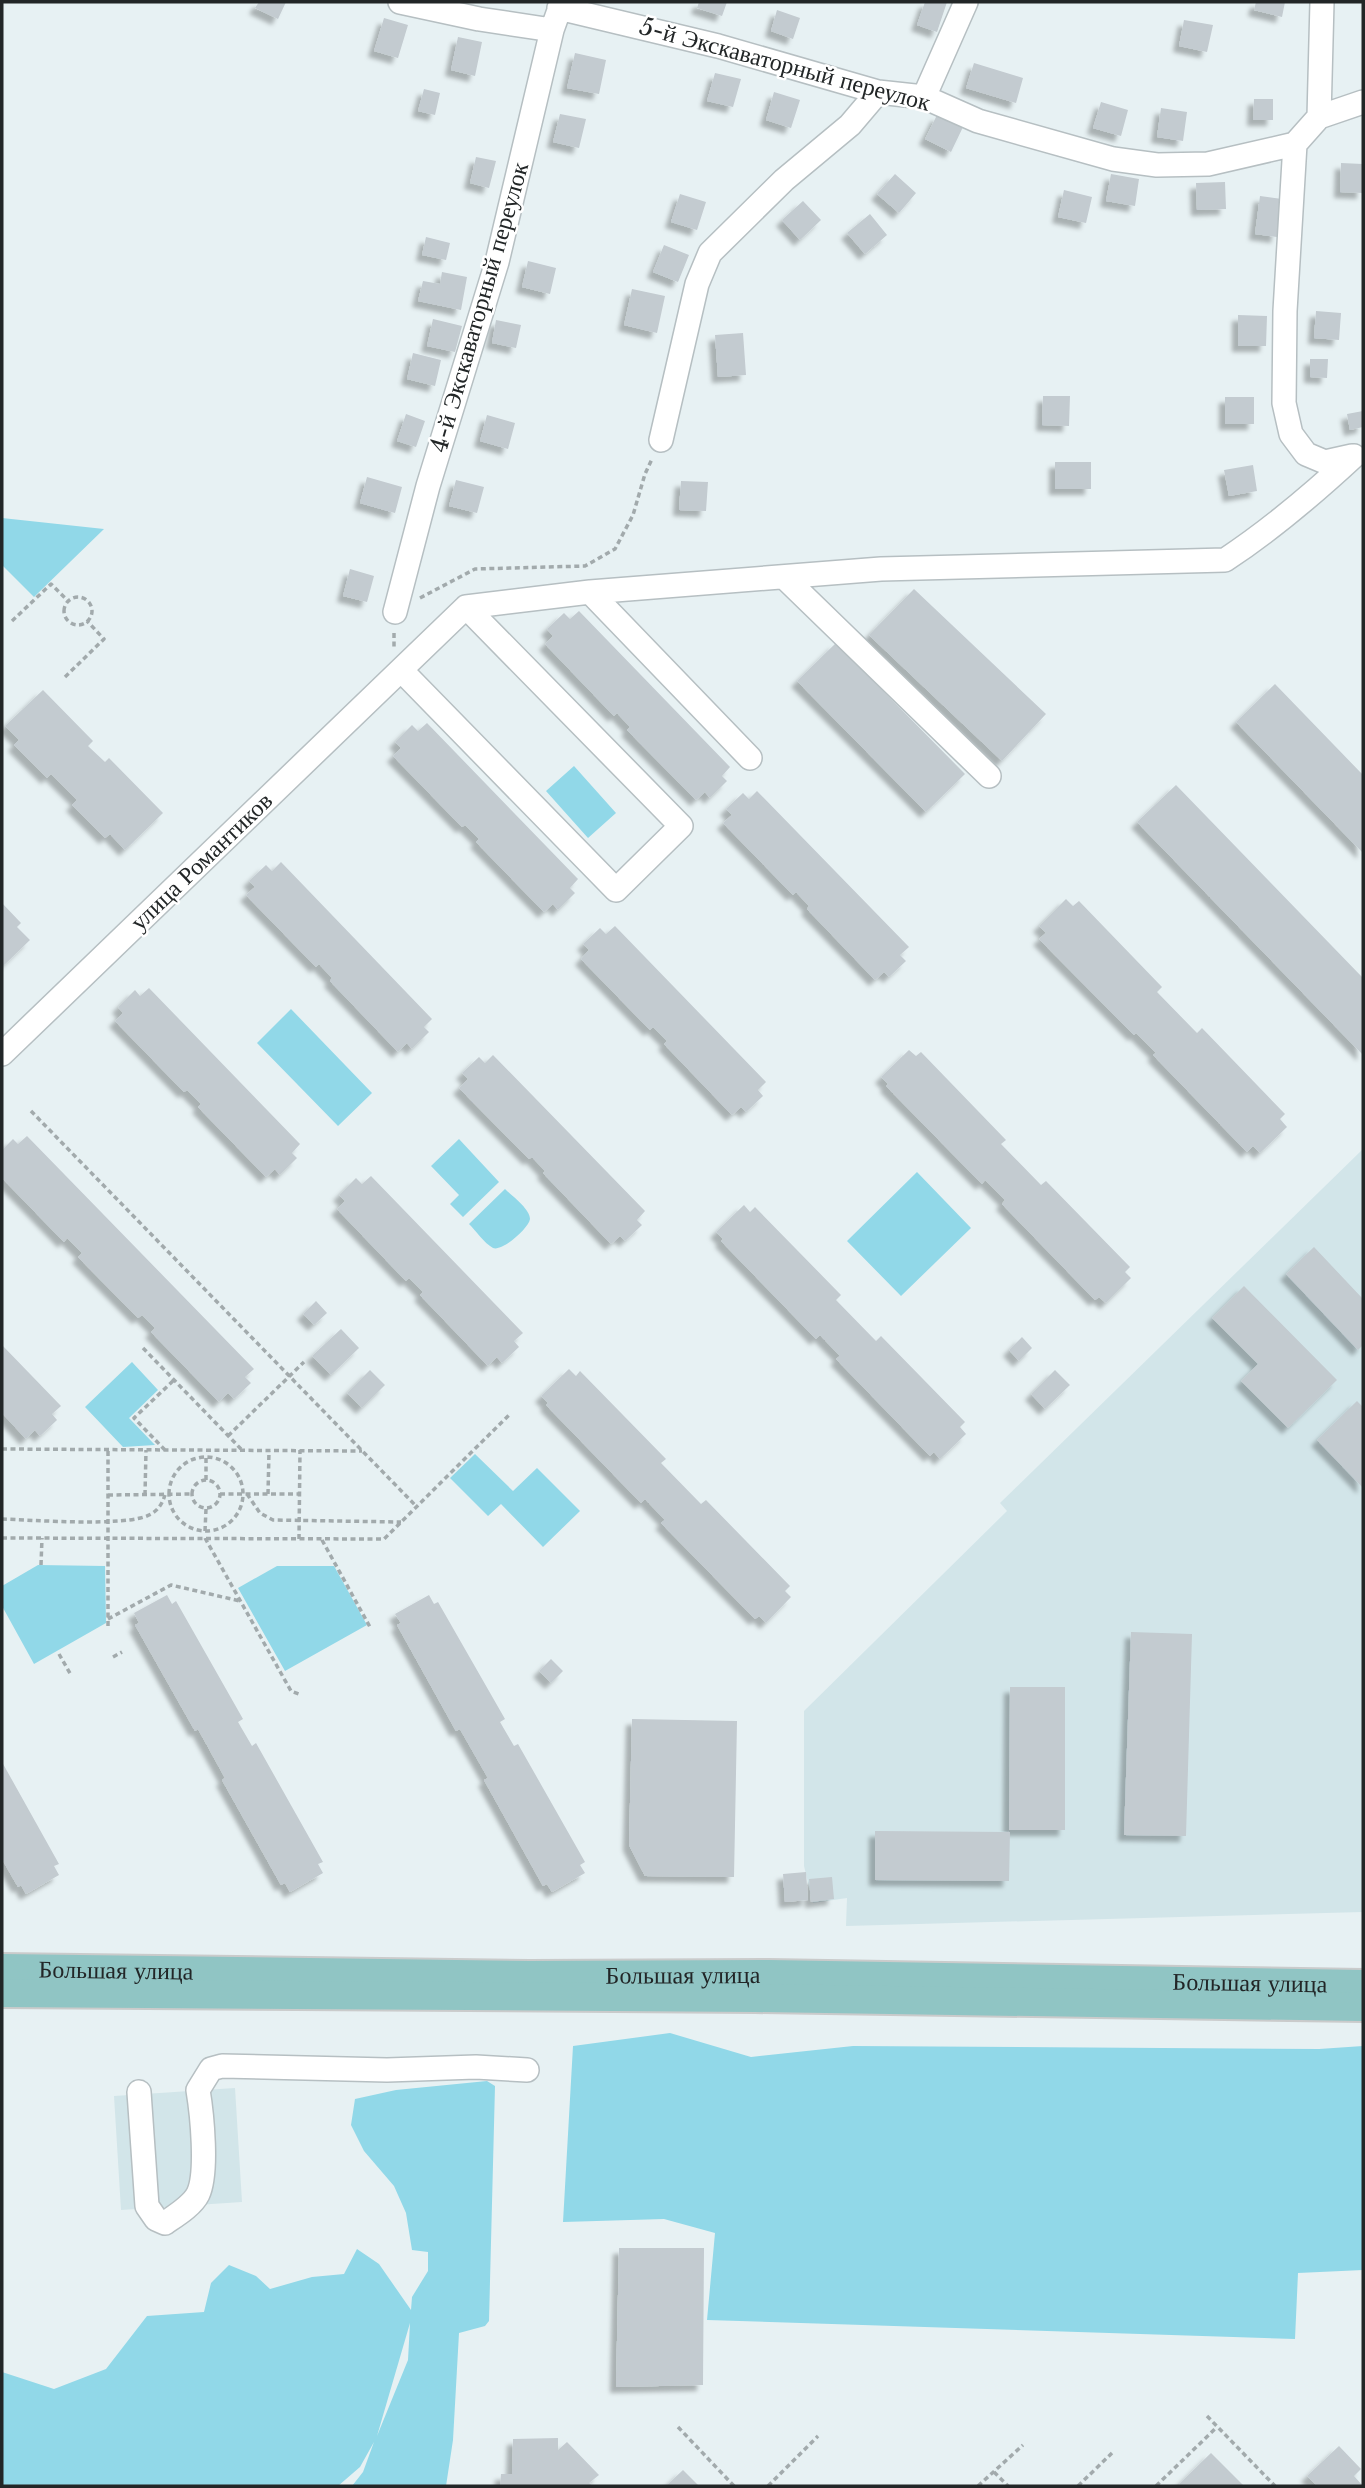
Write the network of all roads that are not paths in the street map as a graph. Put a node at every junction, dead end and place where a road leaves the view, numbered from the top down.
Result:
1 (400, 2) edge
2 (966, 2) edge
3 (1322, 2) edge
4 (560, 5) edge
5 (552, 30) junction
6 (878, 92) junction
7 (925, 97) junction
8 (1363, 102) edge
9 (1319, 117) junction
10 (1295, 144) junction
11 (661, 440) road end
12 (1359, 454) edge
13 (784, 577) junction
14 (590, 592) junction
15 (466, 607) junction
16 (395, 612) road end
17 (401, 671) junction
18 (750, 758) dead end
19 (989, 776) dead end
20 (2, 1054) edge
21 (2, 1968) edge
22 (1363, 1984) edge
23 (529, 1986) junction
24 (2, 1993) edge
25 (1363, 2007) edge
26 (527, 2070) dead end
27 (139, 2092) dead end

1 - 5 street
2 - 7 street
3 - 9 street
4 - 5 street, 4-й Экскаваторный переулок
4 - 6 street, 5-й Экскаваторный переулок
5 - 16 street, 4-й Экскаваторный переулок
6 - 7 street, 5-й Экскаваторный переулок
6 - 11 street
7 - 10 street, 5-й Экскаваторный переулок
8 - 9 street
9 - 10 street
10 - 12 street
12 - 13 street
13 - 14 street
13 - 19 street
14 - 15 street
14 - 18 street
15 - 17 street, улица Романтиков
15 - 17 street
17 - 20 street, улица Романтиков
21 - 23 main road, Большая улица
22 - 23 main road, Большая улица
23 - 24 main road, Большая улица
23 - 25 main road, Большая улица
26 - 27 street

